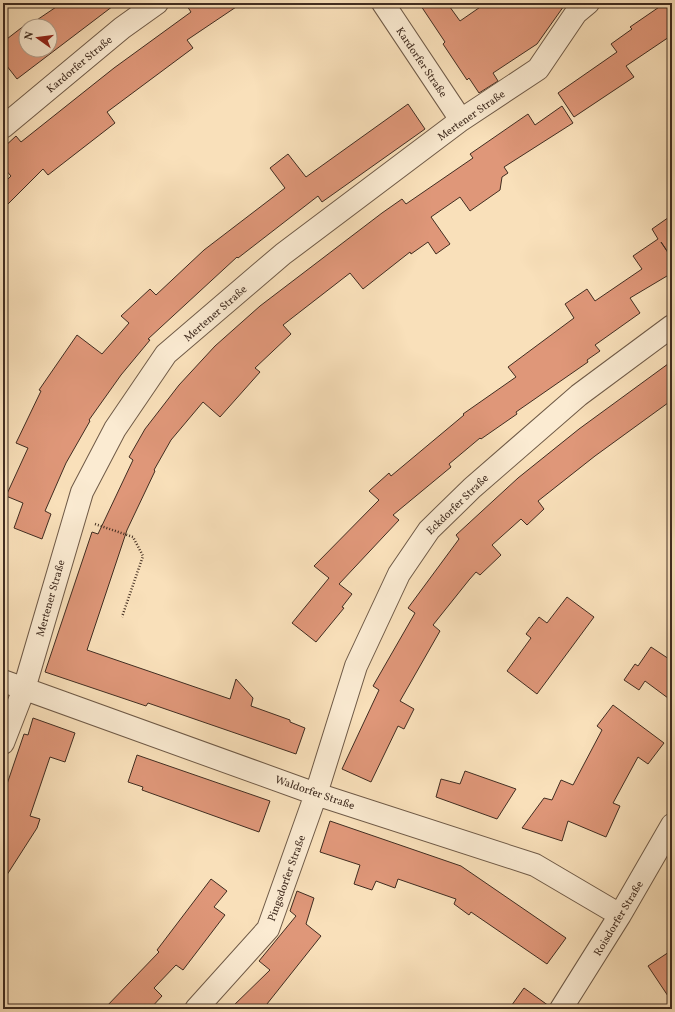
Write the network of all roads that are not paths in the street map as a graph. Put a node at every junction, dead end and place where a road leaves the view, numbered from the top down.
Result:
1 (156, 3) edge
2 (383, 3) edge
3 (588, 3) edge
4 (461, 120) junction
5 (3, 127) edge
6 (672, 326) edge
7 (3, 681) edge
8 (24, 689) junction
9 (3, 743) edge
10 (316, 794) junction
11 (672, 825) edge
12 (620, 915) junction
13 (196, 1009) edge
14 (561, 1009) edge

1 - 5 street, Kardorfer Straße
2 - 4 street, Kardorfer Straße
3 - 4 street, Mertener Straße
4 - 8 street, Mertener Straße
6 - 10 street, Eckdorfer Straße
7 - 8 street, Waldorfer Straße
8 - 9 street, Mertener Straße
8 - 10 street, Waldorfer Straße
10 - 12 street, Waldorfer Straße
10 - 13 street, Pingsdorfer Straße
11 - 12 street, Roisdorfer Straße
12 - 14 street, Roisdorfer Straße

